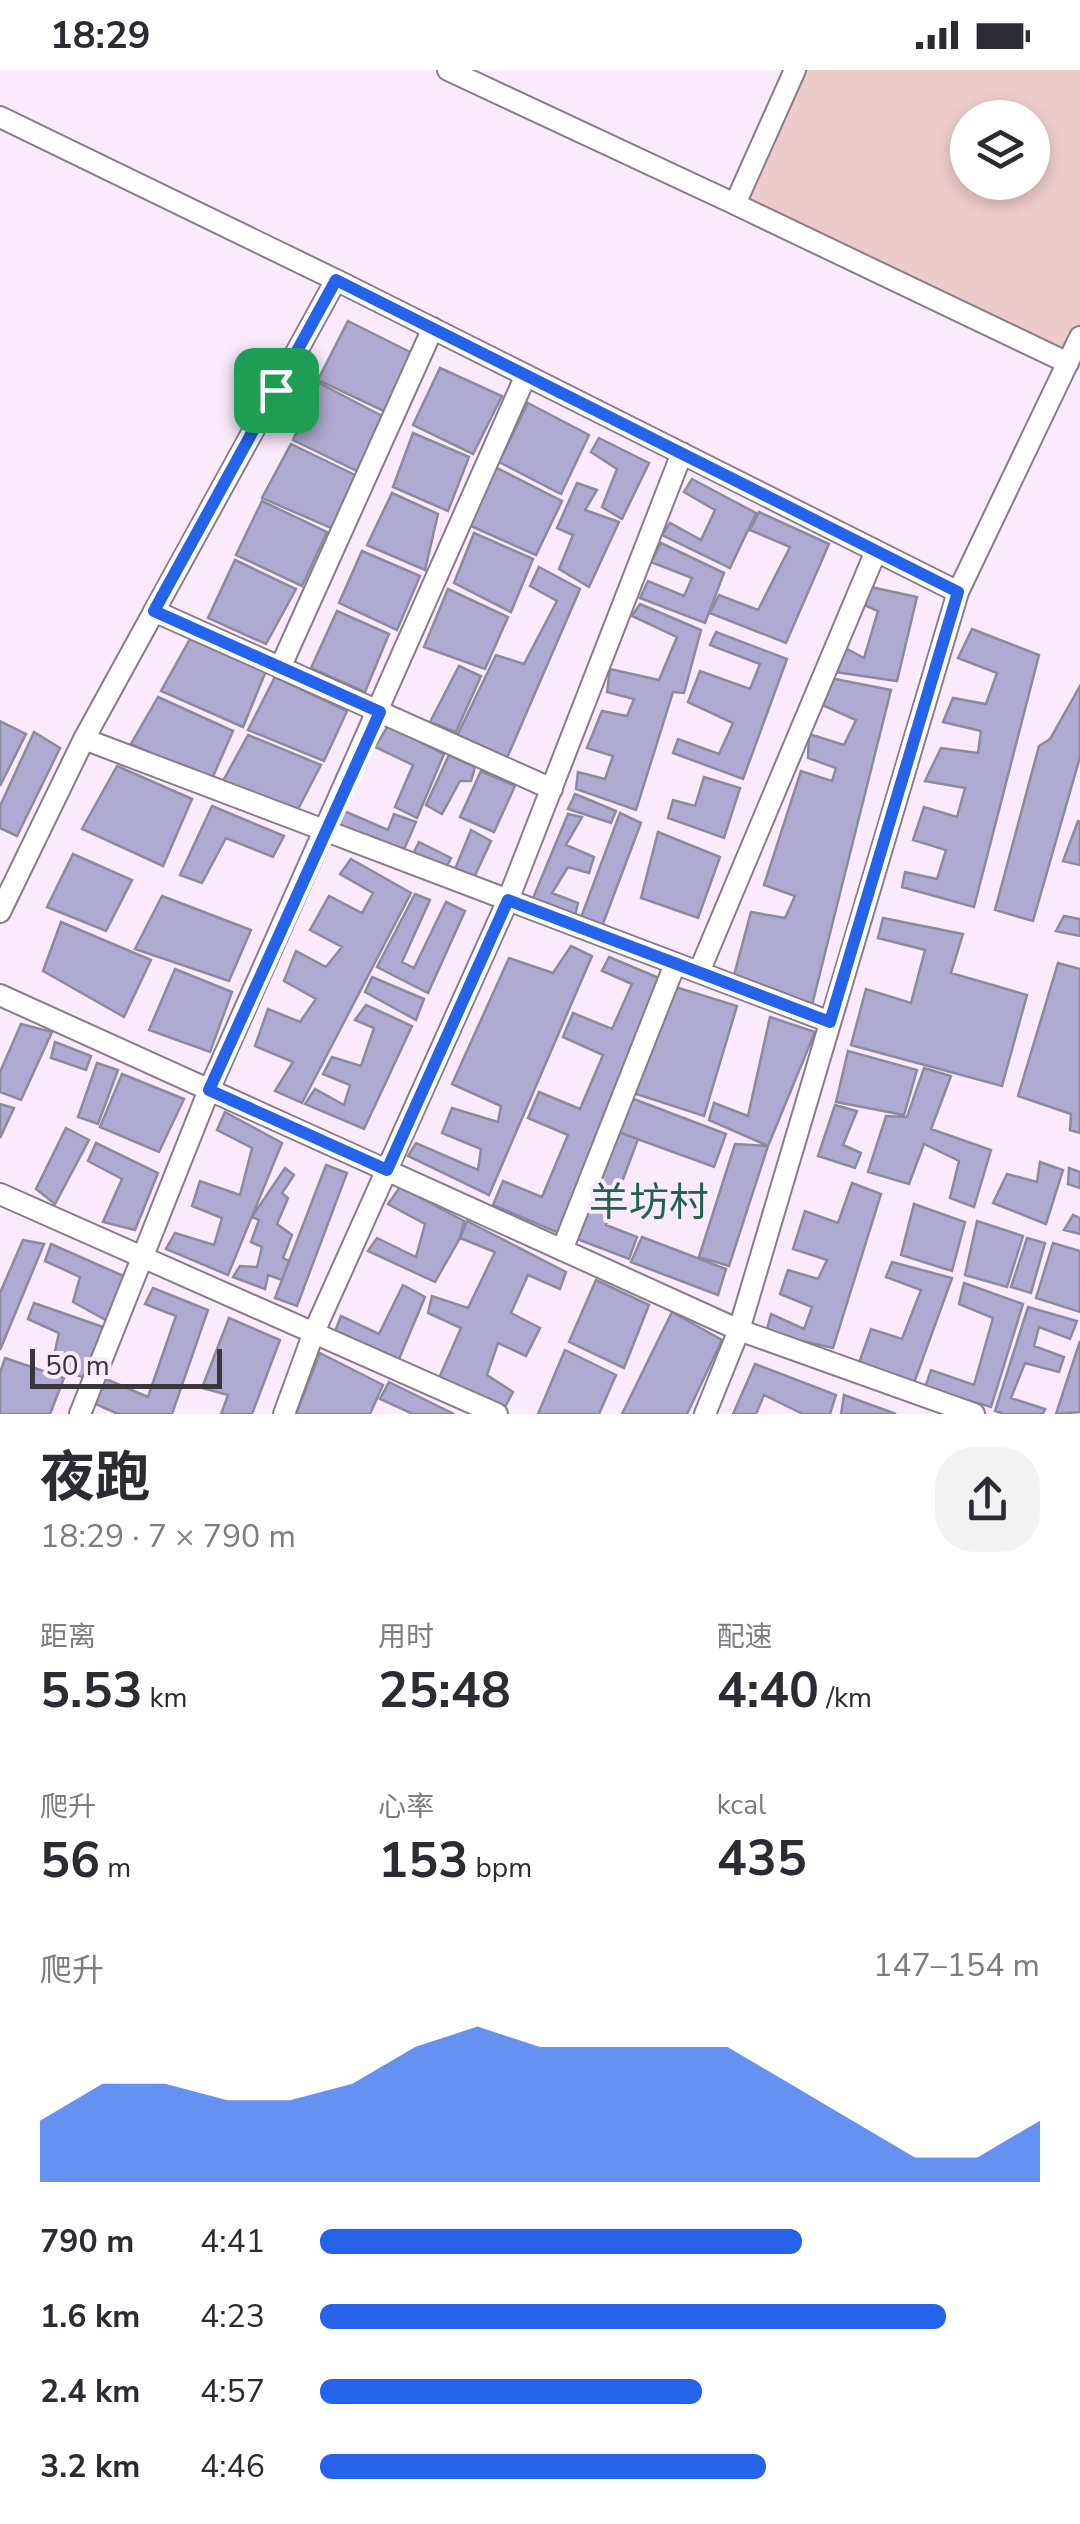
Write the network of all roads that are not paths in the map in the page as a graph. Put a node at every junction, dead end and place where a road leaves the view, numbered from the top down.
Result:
1 (448, 70) edge
2 (794, 70) edge
3 (0, 117) edge
4 (735, 204) junction
5 (336, 280) junction
6 (433, 328) junction
7 (1080, 337) edge
8 (1068, 363) junction
9 (526, 375) junction
10 (682, 453) junction
11 (876, 551) junction
12 (958, 592) junction
13 (154, 611) junction
14 (280, 668) junction
15 (380, 712) junction
16 (84, 739) junction
17 (552, 789) junction
18 (326, 831) junction
19 (508, 900) junction
20 (0, 912) edge
21 (675, 964) junction
22 (698, 972) junction
23 (0, 995) edge
24 (830, 1022) junction
25 (209, 1090) junction
26 (387, 1170) junction
27 (0, 1194) edge
28 (562, 1250) junction
29 (144, 1258) junction
30 (740, 1330) junction
31 (314, 1332) junction
32 (80, 1414) edge
33 (284, 1414) edge
34 (497, 1414) edge
35 (705, 1414) edge
36 (974, 1414) edge

1 - 4 street
2 - 4 street
3 - 5 street
4 - 8 street
5 - 6 street
5 - 13 street
6 - 9 street
6 - 14 street
7 - 8 street
8 - 12 street
9 - 10 street
9 - 15 street
10 - 11 street
10 - 17 street
11 - 12 street
11 - 22 street
12 - 24 street
13 - 14 street
13 - 16 street
14 - 15 street
15 - 17 street
15 - 18 street
16 - 18 street
16 - 20 street
17 - 19 street
18 - 19 street
18 - 25 street
19 - 21 street
19 - 26 street
21 - 22 street
21 - 28 street
22 - 24 street
23 - 25 street
24 - 30 street
25 - 26 street
25 - 29 street
26 - 28 street
26 - 31 street
27 - 29 street
28 - 30 street
29 - 31 street
29 - 32 street
30 - 35 street
30 - 36 street
31 - 33 street
31 - 34 street

